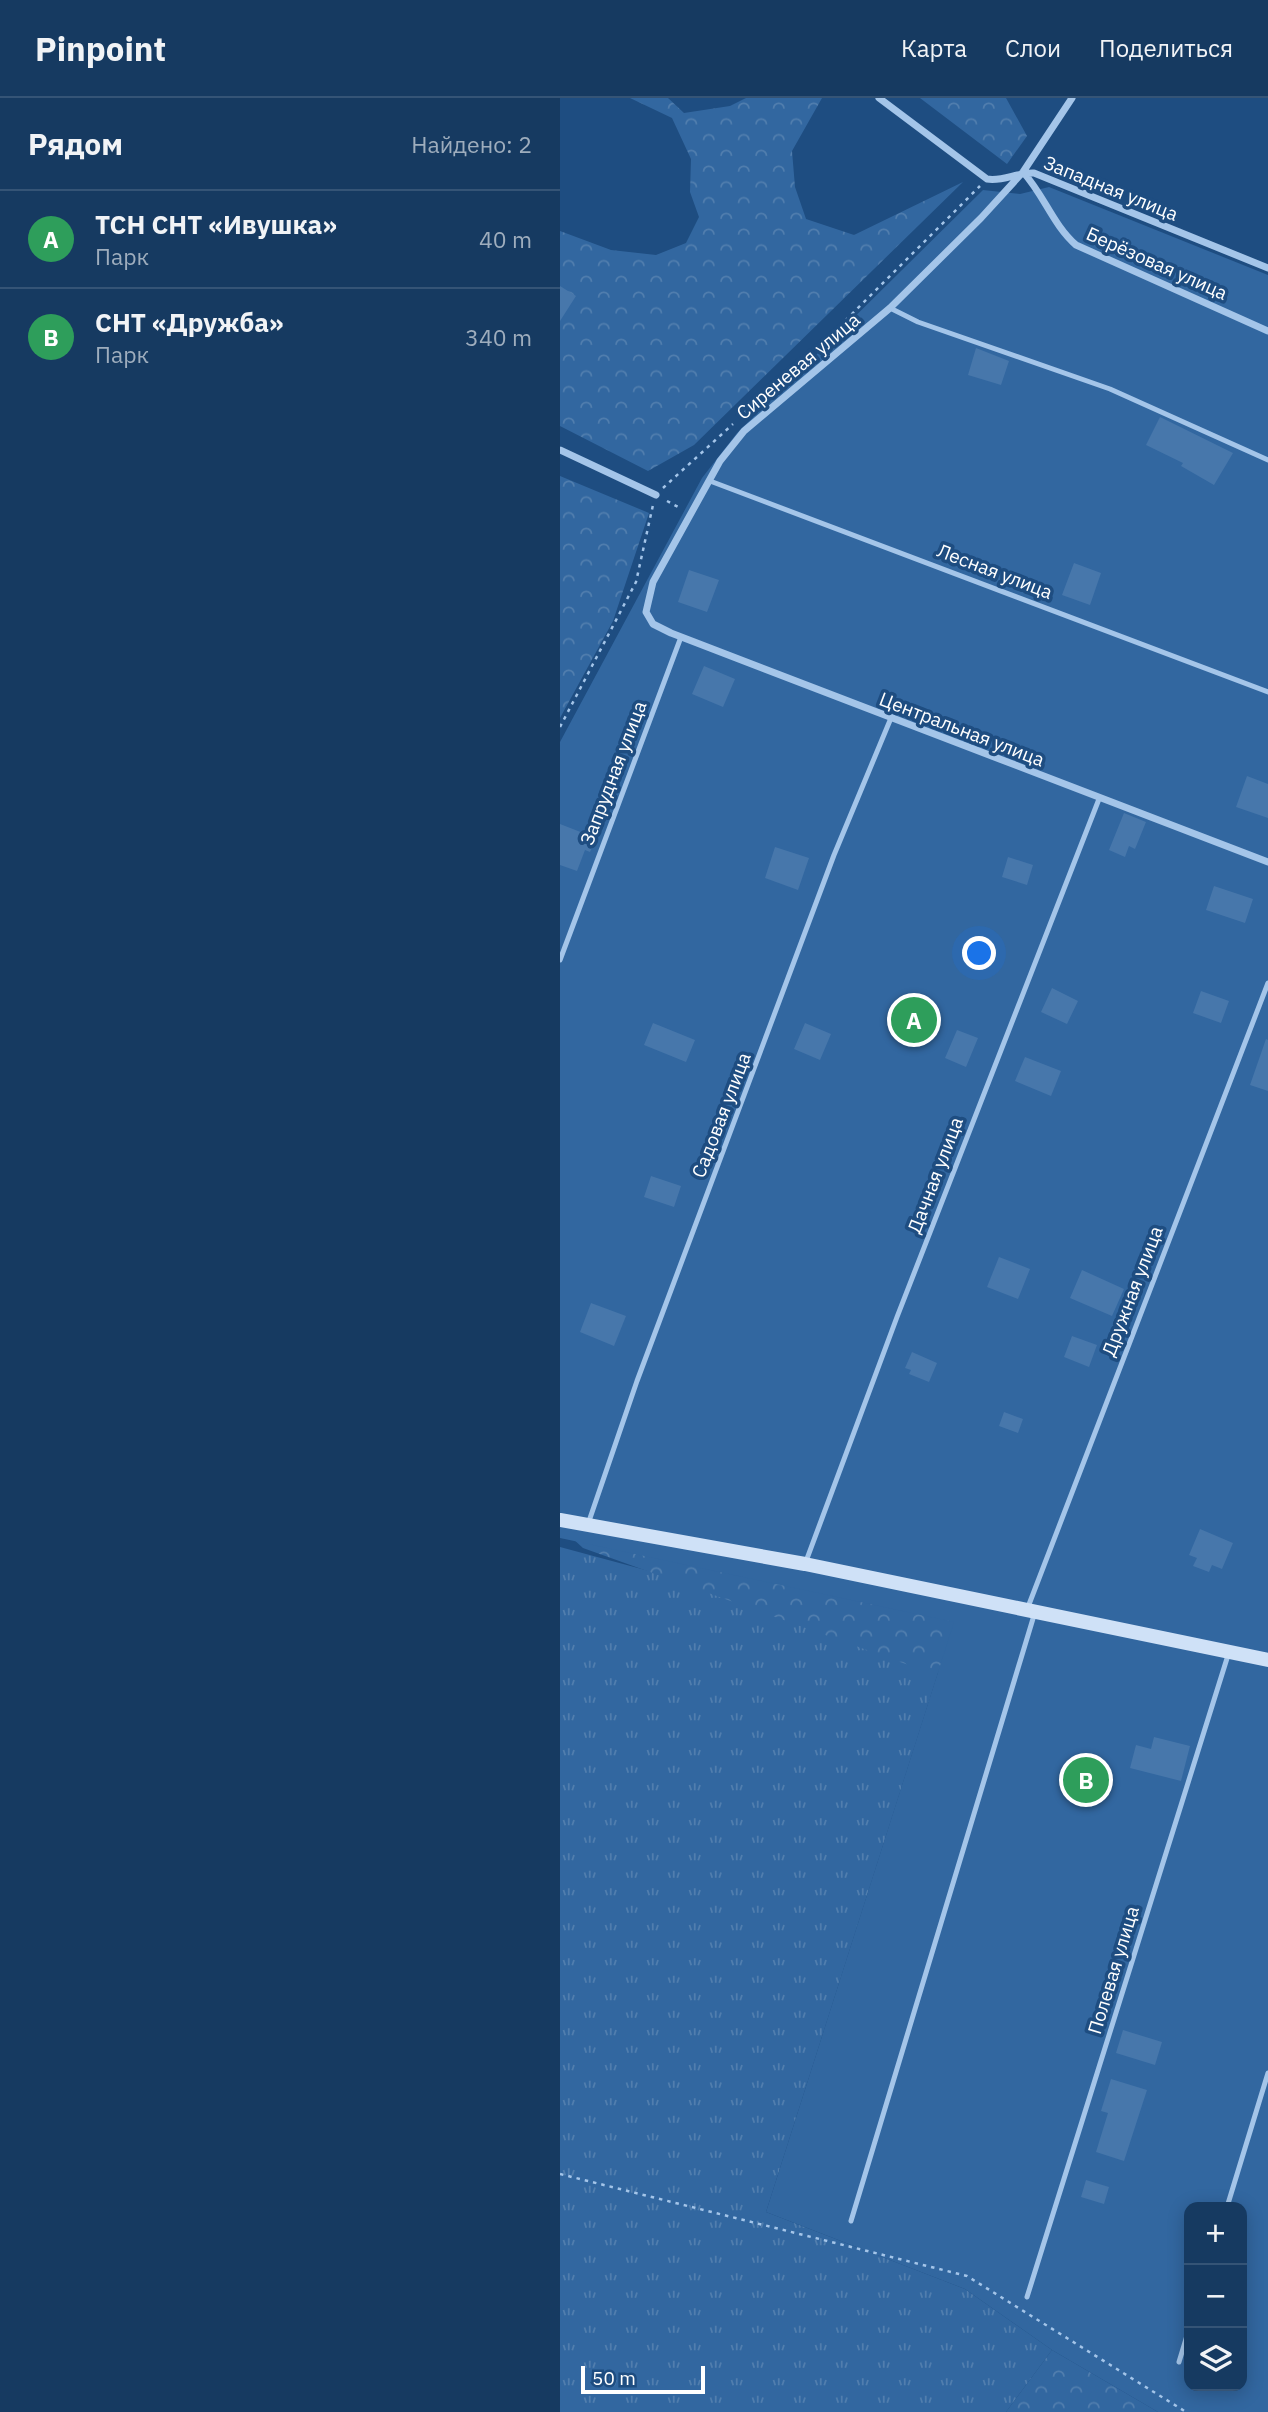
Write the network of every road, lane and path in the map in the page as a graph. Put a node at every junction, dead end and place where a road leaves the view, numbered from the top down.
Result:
1 (879, 98) edge
2 (1072, 98) edge
3 (1023, 172) junction
4 (987, 179) junction
5 (1268, 268) edge
6 (890, 308) junction
7 (1268, 331) edge
8 (745, 413) dead end
9 (735, 422) dead end
10 (560, 450) edge
11 (1268, 460) edge
12 (710, 481) junction
13 (656, 495) junction
14 (692, 515) junction
15 (649, 618) joint
16 (681, 637) junction
17 (1268, 692) edge
18 (891, 718) junction
19 (560, 727) edge
20 (1099, 799) junction
21 (1268, 862) edge
22 (560, 960) edge
23 (1268, 983) edge
24 (560, 1520) edge
25 (587, 1526) junction
26 (805, 1564) junction
27 (1031, 1611) junction
28 (1229, 1652) junction
29 (1268, 1660) edge
30 (1268, 2074) edge
31 (560, 2174) edge
32 (1229, 2202) edge
33 (851, 2221) dead end
34 (1027, 2297) dead end
35 (1184, 2347) edge
36 (1180, 2362) dead end
37 (1186, 2412) edge

1 - 4 street
2 - 3 street, Сиреневая улица
3 - 4 street, Западная улица
3 - 5 street, Западная улица
3 - 6 street, Сиреневая улица
3 - 7 street, Берёзовая улица
4 - 8 path
6 - 11 lane
6 - 12 street, Сиреневая улица
9 - 13 path
10 - 13 street
12 - 14 street, Сиреневая улица
12 - 17 lane, Лесная улица
13 - 14 path
13 - 19 path
14 - 15 street, Сиреневая улица
15 - 16 street, Центральная улица
16 - 18 street, Центральная улица
16 - 22 lane, Запрудная улица
18 - 20 street, Центральная улица
18 - 25 lane, Садовая улица
20 - 21 street, Центральная улица
20 - 26 lane, Дачная улица
23 - 27 lane, Дружная улица
24 - 25 street
25 - 26 street
26 - 27 street
27 - 28 street
27 - 33 lane, Дружная улица
28 - 29 street
28 - 34 lane, Полевая улица
30 - 32 lane
31 - 37 path
35 - 36 lane

